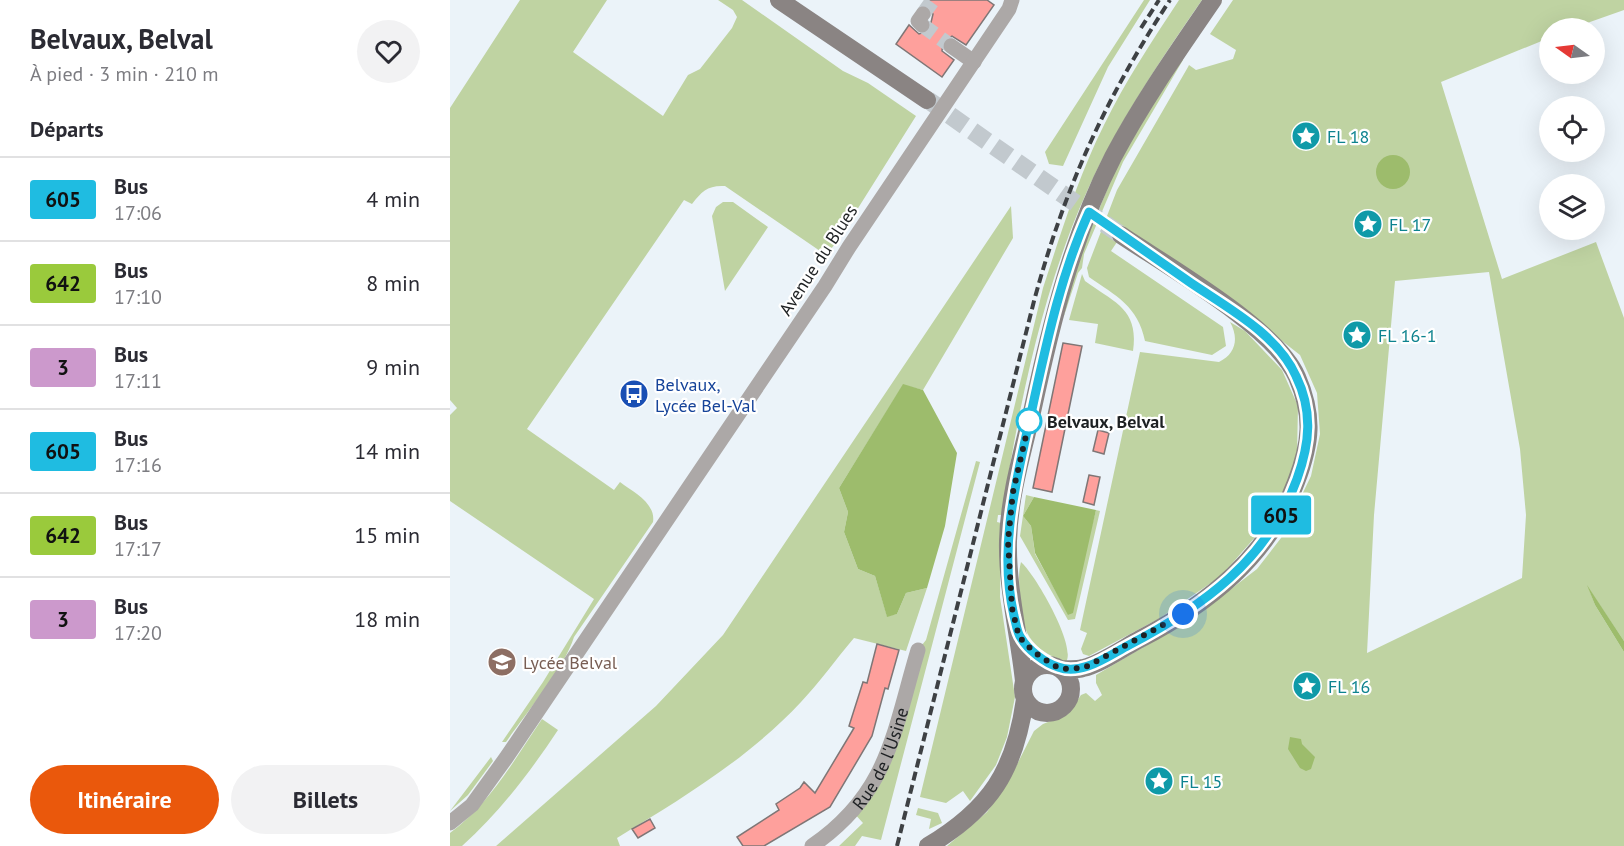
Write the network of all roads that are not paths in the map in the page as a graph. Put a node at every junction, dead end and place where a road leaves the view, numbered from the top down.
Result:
1 (779, 0) edge
2 (1012, 0) edge
3 (1213, 0) edge
4 (951, 46) tunnel mouth
5 (974, 62) junction
6 (927, 100) tunnel mouth
7 (1121, 235) tunnel mouth
8 (1019, 637) junction
9 (918, 650) dead end
10 (1057, 667) junction
11 (1084, 668) junction
12 (1024, 681) junction
13 (1072, 687) junction
14 (1024, 699) junction
15 (1041, 713) junction
16 (1020, 736) junction
17 (450, 823) edge
18 (812, 846) edge
19 (928, 846) edge

1 - 6 main road
2 - 5 street, Avenue du Blues
3 - 8 main road
4 - 5 street
5 - 17 street, Avenue du Blues
7 - 11 main road
8 - 10 main road
8 - 12 main road
9 - 18 street, Rue de l'Usine
10 - 11 main road
10 - 12 main road
10 - 13 main road
11 - 13 main road
12 - 14 main road
13 - 15 main road
14 - 15 main road
14 - 16 main road
15 - 16 main road
16 - 19 main road

